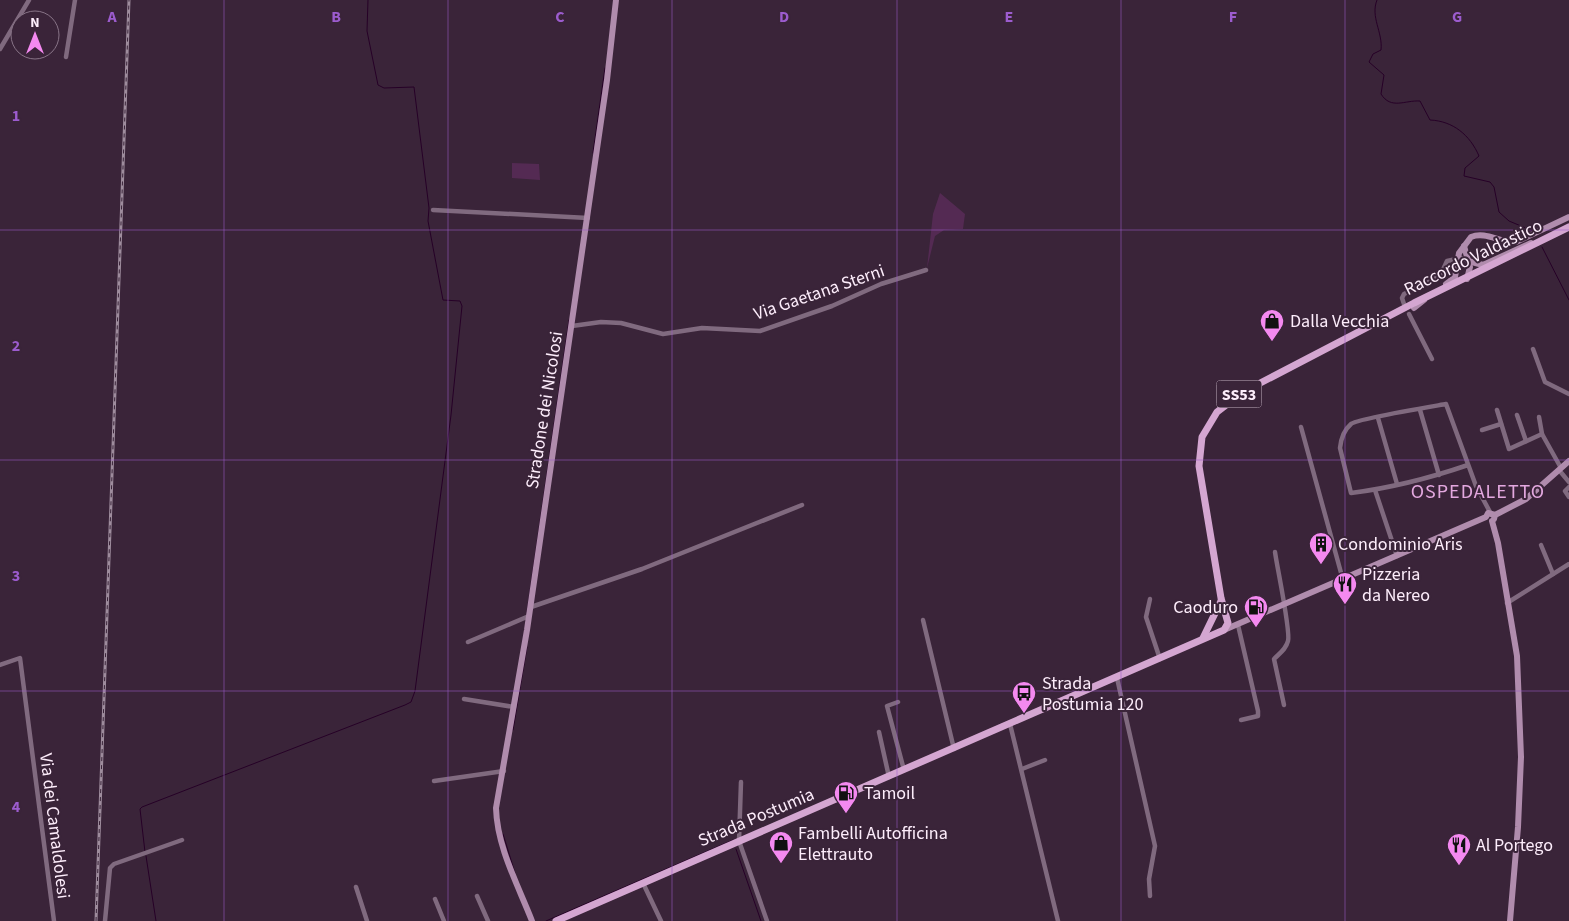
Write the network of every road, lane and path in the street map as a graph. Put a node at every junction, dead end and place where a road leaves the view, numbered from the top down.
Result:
1 (29, 0) edge
2 (75, 0) edge
3 (616, 0) edge
4 (0, 50) edge
5 (66, 57) dead end
6 (433, 210) dead end
7 (1569, 217) edge
8 (588, 218) junction
9 (1569, 227) edge
10 (1539, 240) junction
11 (1464, 245) junction
12 (1518, 255) junction
13 (1458, 258) junction
14 (1468, 261) junction
15 (1458, 266) junction
16 (926, 270) dead end
17 (1469, 275) junction
18 (1404, 304) dead end
19 (1412, 308) junction
20 (572, 326) junction
21 (1533, 349) dead end
22 (1432, 359) dead end
23 (1569, 394) edge
24 (1420, 410) junction
25 (1497, 410) dead end
26 (1517, 415) dead end
27 (1539, 417) dead end
28 (1378, 418) junction
29 (1501, 424) junction
30 (1301, 427) dead end
31 (1482, 430) dead end
32 (1542, 434) junction
33 (1526, 441) junction
34 (1569, 461) edge
35 (1468, 465) junction
36 (1560, 469) junction
37 (1439, 475) junction
38 (1569, 482) edge
39 (1397, 484) junction
40 (1569, 487) edge
41 (1375, 490) junction
42 (1569, 497) edge
43 (802, 505) dead end
44 (1491, 516) junction
45 (1542, 545) dead end
46 (1275, 552) dead end
47 (1397, 556) junction
48 (1569, 564) edge
49 (1554, 574) junction
50 (1343, 580) junction
51 (1221, 598) junction
52 (1150, 599) dead end
53 (1507, 603) junction
54 (1283, 606) junction
55 (530, 607) junction
56 (1215, 615) junction
57 (529, 616) junction
58 (1227, 618) junction
59 (923, 620) dead end
60 (1210, 623) junction
61 (1239, 624) junction
62 (1222, 631) junction
63 (1201, 640) junction
64 (468, 642) dead end
65 (1160, 659) junction
66 (0, 665) edge
67 (1117, 678) junction
68 (464, 699) dead end
69 (898, 702) dead end
70 (1284, 705) dead end
71 (514, 707) junction
72 (1241, 720) dead end
73 (1010, 724) junction
74 (879, 732) dead end
75 (954, 749) junction
76 (1045, 760) dead end
77 (1022, 769) junction
78 (504, 770) junction
79 (904, 770) junction
80 (889, 776) junction
81 (434, 781) dead end
82 (741, 782) dead end
83 (182, 840) dead end
84 (739, 841) junction
85 (643, 883) junction
86 (356, 887) dead end
87 (477, 896) dead end
88 (1150, 896) dead end
89 (435, 899) dead end
90 (571, 918) edge
91 (54, 921) edge
92 (105, 921) edge
93 (367, 921) edge
94 (444, 921) edge
95 (488, 921) edge
96 (532, 921) edge
97 (556, 921) edge
98 (661, 921) edge
99 (767, 921) edge
100 (1058, 921) edge
101 (1510, 921) edge

1 - 4 street
2 - 5 street
3 - 8 street, Stradone dei Nicolosi
6 - 8 street
7 - 11 street
8 - 20 street, Stradone dei Nicolosi
9 - 10 main road, Raccordo Valdastico
9 - 12 main road, Raccordo Valdastico
10 - 14 street
10 - 17 main road, Raccordo Valdastico
11 - 13 street
11 - 14 street
12 - 17 street
12 - 19 main road, Raccordo Valdastico
13 - 14 street
13 - 15 street
13 - 18 street
14 - 17 street
15 - 17 street
15 - 19 street
16 - 20 street, Via Gaetana Sterni
17 - 19 main road, Raccordo Valdastico
19 - 22 street
19 - 51 main road, Raccordo Valdastico / SS53
20 - 55 street, Stradone dei Nicolosi
21 - 23 street
24 - 28 street
24 - 35 street
24 - 37 street
25 - 29 street
26 - 33 street
27 - 32 street
28 - 39 street
28 - 41 street
29 - 31 street
29 - 33 street
30 - 50 street
32 - 33 street
32 - 36 street
34 - 36 street, Strada Postumia
35 - 37 street
35 - 44 street
36 - 38 street
36 - 44 street, Strada Postumia
37 - 39 street
39 - 41 street
40 - 42 street
41 - 47 street
43 - 55 street
44 - 47 street, Strada Postumia
44 - 53 street
45 - 49 street
46 - 54 street
47 - 50 street, Strada Postumia
48 - 49 street
49 - 53 street
50 - 54 street, Strada Postumia
51 - 56 main road, Raccordo Valdastico / SS53
51 - 58 main road, Raccordo Valdastico / SS53
52 - 65 street
53 - 101 street
54 - 61 street, Strada Postumia
54 - 70 street
55 - 57 street, Stradone dei Nicolosi
56 - 58 main road
56 - 60 main road, Raccordo Valdastico
57 - 64 street
57 - 71 street, Stradone dei Nicolosi
58 - 61 street
58 - 62 main road
59 - 75 street
60 - 62 main road
60 - 63 main road
61 - 62 street, Strada Postumia
61 - 72 street
62 - 63 main road, Strada Postumia
63 - 65 main road, Strada Postumia
65 - 67 main road, Strada Postumia
66 - 91 street, Via dei Camaldolesi
67 - 73 main road, Strada Postumia
67 - 88 street
68 - 71 street
69 - 79 street
71 - 78 street, Stradone dei Nicolosi
73 - 75 main road, Strada Postumia
73 - 77 street
74 - 80 street
75 - 79 main road, Strada Postumia
76 - 77 street
77 - 100 street
78 - 81 street
78 - 96 street, Stradone dei Nicolosi
79 - 80 main road, Strada Postumia
80 - 84 main road, Strada Postumia
82 - 84 street
83 - 92 street
84 - 85 main road, Strada Postumia
84 - 99 street
85 - 90 main road, Strada Postumia
85 - 98 street
86 - 93 street
87 - 95 street
89 - 94 street
90 - 97 main road, Strada Postumia

